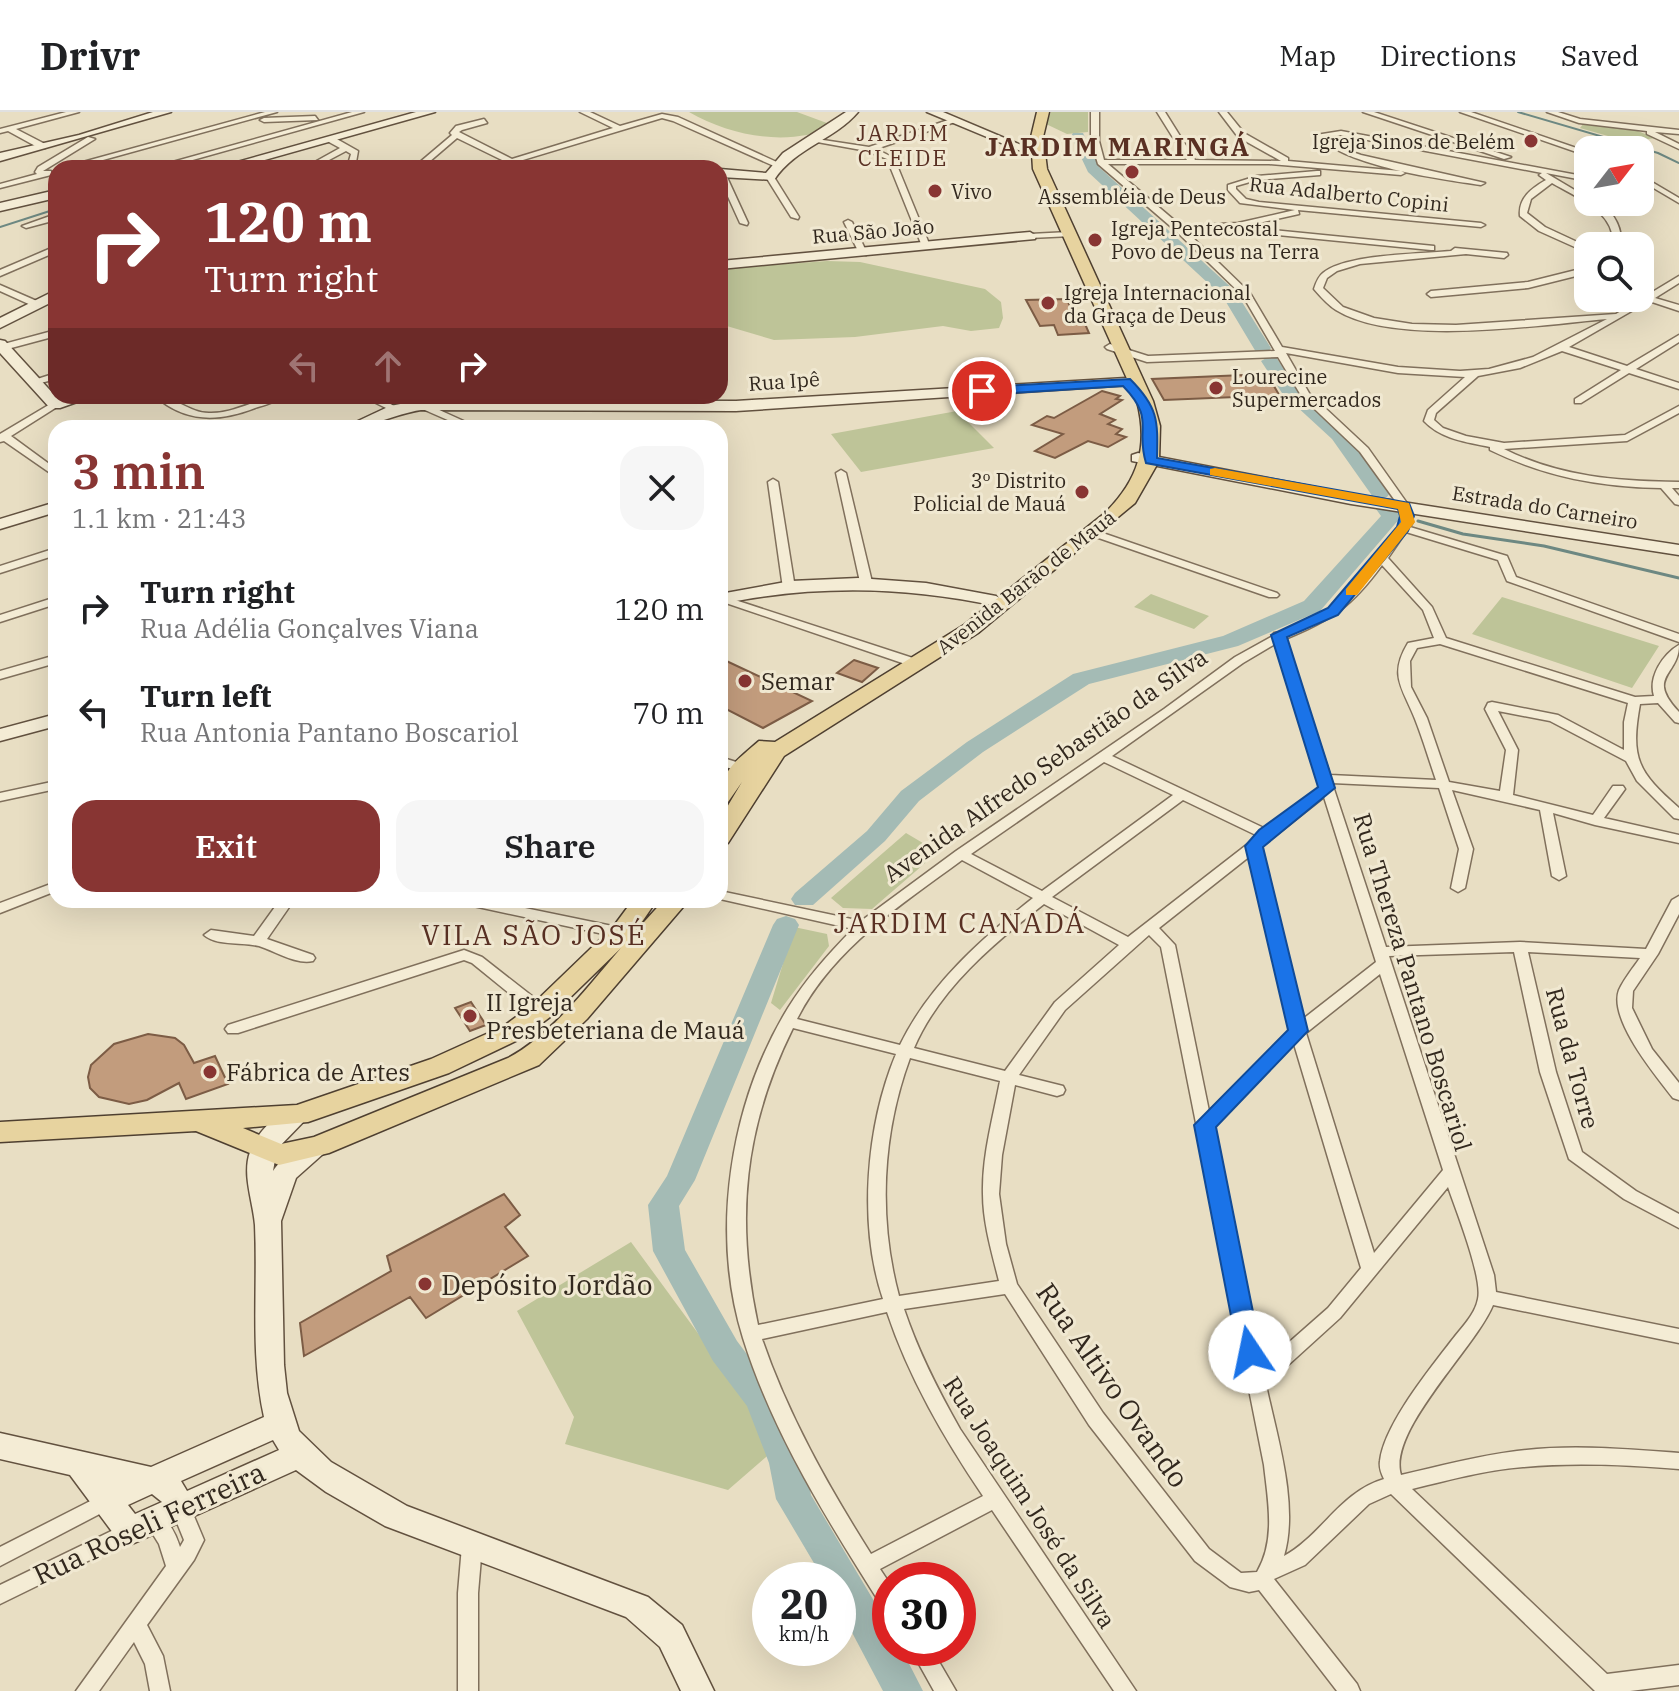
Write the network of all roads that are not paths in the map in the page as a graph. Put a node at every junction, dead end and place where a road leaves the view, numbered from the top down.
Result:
1 (165, 112) edge
2 (273, 112) edge
3 (360, 112) edge
4 (429, 112) edge
5 (584, 112) edge
6 (851, 112) edge
7 (933, 112) edge
8 (1035, 112) edge
9 (1043, 112) edge
10 (1095, 112) edge
11 (1161, 112) edge
12 (1223, 112) edge
13 (1367, 112) edge
14 (1464, 112) edge
15 (1551, 112) edge
16 (68, 113) edge
17 (344, 116) junction
18 (238, 120) junction
19 (484, 121) dead end
20 (954, 121) junction
21 (618, 128) junction
22 (1643, 128) junction
23 (10, 129) junction
24 (0, 131) edge
25 (1679, 132) edge
26 (456, 135) junction
27 (83, 139) junction
28 (332, 140) junction
29 (810, 140) junction
30 (46, 145) junction
31 (347, 147) junction
32 (1679, 147) edge
33 (869, 149) junction
34 (1574, 149) edge
35 (1027, 150) junction
36 (0, 157) edge
37 (54, 160) edge
38 (94, 160) edge
39 (184, 160) edge
40 (253, 160) edge
41 (323, 160) edge
42 (354, 160) edge
43 (426, 160) edge
44 (496, 160) edge
45 (515, 160) edge
46 (1192, 161) junction
47 (1101, 162) junction
48 (1288, 163) junction
49 (48, 164) edge
50 (777, 164) junction
51 (1336, 167) junction
52 (1533, 169) junction
53 (48, 172) edge
54 (43, 174) junction
55 (728, 174) edge
56 (1444, 176) junction
57 (1574, 176) edge
58 (770, 177) junction
59 (1553, 180) junction
60 (1481, 183) dead end
61 (0, 186) edge
62 (1654, 186) edge
63 (728, 188) edge
64 (1574, 192) edge
65 (1654, 193) edge
66 (48, 196) edge
67 (1679, 201) edge
68 (0, 207) edge
69 (1312, 209) junction
70 (795, 217) dead end
71 (48, 219) edge
72 (848, 222) dead end
73 (744, 223) dead end
74 (1481, 225) dead end
75 (26, 226) dead end
76 (1220, 227) junction
77 (1179, 229) junction
78 (1061, 232) junction
79 (1030, 236) joint
80 (1574, 244) edge
81 (926, 246) junction
82 (48, 252) edge
83 (1465, 252) junction
84 (863, 253) junction
85 (1504, 255) dead end
86 (728, 264) edge
87 (0, 273) edge
88 (1574, 274) edge
89 (1679, 279) edge
90 (0, 288) edge
91 (1431, 294) dead end
92 (1654, 294) edge
93 (48, 298) edge
94 (1654, 300) edge
95 (36, 304) junction
96 (1679, 308) edge
97 (1621, 312) edge
98 (1613, 316) junction
99 (0, 324) edge
100 (48, 335) edge
101 (1679, 338) edge
102 (1, 346) edge
103 (1559, 347) junction
104 (1280, 351) junction
105 (1123, 362) junction
106 (1628, 369) junction
107 (1475, 373) junction
108 (48, 378) edge
109 (33, 382) junction
110 (1679, 386) edge
111 (48, 398) edge
112 (1578, 401) dead end
113 (58, 404) edge
114 (172, 404) edge
115 (254, 404) edge
116 (384, 404) edge
117 (472, 404) edge
118 (692, 404) edge
119 (55, 405) joint
120 (421, 405) junction
121 (395, 409) junction
122 (1679, 409) edge
123 (370, 420) edge
124 (456, 420) edge
125 (2, 438) edge
126 (1490, 446) junction
127 (1144, 460) junction
128 (48, 469) edge
129 (841, 473) dead end
130 (773, 482) dead end
131 (1664, 485) junction
132 (1679, 485) edge
133 (1679, 502) edge
134 (1404, 506) junction
135 (48, 509) edge
136 (0, 524) edge
137 (1403, 528) junction
138 (1094, 533) junction
139 (1679, 550) edge
140 (48, 554) edge
141 (1380, 556) junction
142 (0, 570) edge
143 (866, 582) junction
144 (789, 588) junction
145 (1273, 595) dead end
146 (728, 598) edge
147 (728, 601) edge
148 (1000, 602) junction
149 (48, 603) edge
150 (0, 619) edge
151 (1278, 635) junction
152 (1679, 638) edge
153 (1441, 640) junction
154 (1679, 649) edge
155 (48, 661) edge
156 (914, 663) junction
157 (0, 675) edge
158 (1658, 699) junction
159 (1634, 701) junction
160 (1679, 719) edge
161 (48, 722) edge
162 (0, 735) edge
163 (1101, 756) junction
164 (1629, 758) junction
165 (730, 765) edge
166 (1326, 784) junction
167 (1442, 785) junction
168 (48, 787) edge
169 (1618, 789) dead end
170 (1182, 795) junction
171 (1506, 796) junction
172 (0, 797) edge
173 (1546, 809) junction
174 (728, 813) edge
175 (1679, 815) edge
176 (1595, 821) junction
177 (1679, 839) edge
178 (1260, 840) junction
179 (961, 854) junction
180 (1559, 876) dead end
181 (1458, 888) dead end
182 (48, 889) edge
183 (728, 897) edge
184 (1044, 899) junction
185 (1679, 900) edge
186 (0, 908) edge
187 (281, 908) edge
188 (502, 908) edge
189 (639, 908) edge
190 (670, 908) edge
191 (863, 926) junction
192 (1150, 928) junction
193 (622, 933) junction
194 (211, 935) dead end
195 (258, 941) junction
196 (1129, 944) junction
197 (1520, 947) junction
198 (1651, 954) junction
199 (308, 958) dead end
200 (1382, 958) junction
201 (541, 1011) junction
202 (789, 1022) junction
203 (233, 1029) dead end
204 (1298, 1031) junction
205 (902, 1051) junction
206 (1008, 1079) junction
207 (1057, 1090) dead end
208 (1679, 1094) edge
209 (347, 1098) junction
210 (298, 1115) junction
211 (201, 1122) junction
212 (1205, 1125) junction
213 (358, 1130) junction
214 (0, 1132) edge
215 (319, 1146) junction
216 (263, 1151) junction
217 (1450, 1173) junction
218 (1679, 1222) edge
219 (268, 1225) junction
220 (1371, 1271) junction
221 (1009, 1286) junction
222 (1488, 1297) junction
223 (891, 1304) junction
224 (751, 1334) junction
225 (1679, 1336) edge
226 (1256, 1383) junction
227 (280, 1423) junction
228 (0, 1446) edge
229 (300, 1454) junction
230 (1679, 1461) edge
231 (81, 1466) junction
232 (155, 1481) junction
233 (1396, 1486) junction
234 (995, 1499) junction
235 (106, 1501) junction
236 (155, 1520) junction
237 (472, 1546) junction
238 (0, 1557) edge
239 (867, 1566) junction
240 (177, 1568) junction
241 (872, 1574) edge
242 (1267, 1575) junction
243 (0, 1595) edge
244 (135, 1626) junction
245 (931, 1666) edge
246 (1679, 1675) edge
247 (1608, 1688) edge
248 (86, 1691) edge
249 (160, 1691) edge
250 (468, 1691) edge
251 (698, 1691) edge
252 (946, 1691) edge
253 (1126, 1691) edge
254 (1350, 1691) edge

1 - 27 street
2 - 18 street
3 - 17 street
4 - 28 street
5 - 21 street
6 - 29 street
7 - 20 street
8 - 35 main road, Avenida Barão de Mauá
9 - 78 main road, Avenida Barão de Mauá
10 - 47 street
11 - 46 street
12 - 48 street
13 - 52 street
14 - 34 street
15 - 22 street
16 - 23 street
17 - 18 street
17 - 39 street
18 - 38 street
19 - 26 street
20 - 33 street
20 - 35 street
21 - 45 street
21 - 50 street
22 - 25 street
22 - 32 street
23 - 24 street
23 - 30 street
26 - 43 street
26 - 44 street
27 - 30 street
27 - 37 street
28 - 31 street
28 - 40 street
29 - 33 street
29 - 50 street
30 - 36 street
31 - 41 street
31 - 42 street
33 - 81 street
35 - 78 main road, Avenida Barão de Mauá
46 - 47 street
46 - 48 street
47 - 77 street
48 - 51 street
49 - 54 street
50 - 58 street
51 - 56 street
51 - 69 street, Rua Adalberto Copini
52 - 56 street
52 - 57 street
52 - 59 street
53 - 54 street
54 - 61 street
55 - 58 street
56 - 60 street
58 - 70 street
59 - 64 street
59 - 80 street
62 - 67 street
63 - 73 street
65 - 67 street
66 - 68 street
69 - 74 street, Rua Adalberto Copini
69 - 76 street
71 - 75 street
72 - 84 street
76 - 77 street
76 - 83 street
77 - 104 street
78 - 79 street, Rua São João
78 - 105 main road, Avenida Barão de Mauá
79 - 81 street, Rua São João
81 - 84 street, Rua São João
82 - 87 street
83 - 85 street
83 - 98 street
84 - 86 street, Rua São João
88 - 91 street
89 - 92 street
90 - 95 street
93 - 95 street
94 - 96 street
95 - 99 street
97 - 98 street
98 - 103 street
100 - 102 street
101 - 106 street
102 - 109 street
103 - 106 street
103 - 107 street
104 - 105 street
104 - 107 street
104 - 134 street
105 - 118 street, Rua Ipê
105 - 127 main road, Avenida Barão de Mauá
105 - 127 main road, Avenida Barão de Mauá
106 - 110 street
106 - 112 street
107 - 126 street
108 - 109 street
109 - 111 street
113 - 119 street
114 - 115 street
116 - 121 street
117 - 120 street, Rua Ipê
119 - 125 street
120 - 121 street, Rua Ipê
120 - 124 street
121 - 123 street, Rua Ipê
122 - 126 street
125 - 128 street
126 - 131 street
127 - 134 street, Estrada do Carneiro
127 - 138 main road, Avenida Barão de Mauá
127 - 148 main road, Avenida Barão de Mauá
129 - 143 street
130 - 144 street
131 - 132 street
131 - 133 street
134 - 137 street
134 - 139 street, Estrada do Carneiro
135 - 136 street
137 - 141 street, Avenida Alfredo Sebastião da Silva
137 - 152 street
138 - 145 street
138 - 148 main road, Avenida Barão de Mauá
140 - 142 street
141 - 151 street, Avenida Alfredo Sebastião da Silva
141 - 153 street
143 - 144 street
143 - 148 street
144 - 146 street
147 - 156 street
148 - 156 main road, Avenida Barão de Mauá
149 - 150 street
151 - 163 street, Avenida Alfredo Sebastião da Silva
151 - 166 street, Rua Thereza Pantano Boscariol
153 - 159 street
153 - 167 street
154 - 158 street
155 - 157 street
156 - 165 main road, Avenida Barão de Mauá
156 - 174 main road, Avenida Barão de Mauá
158 - 159 street
158 - 160 street
159 - 164 street
161 - 162 street
163 - 170 street
163 - 179 street, Avenida Alfredo Sebastião da Silva
164 - 171 street
164 - 175 street
166 - 167 street
166 - 178 street, Rua Altivo Ovando
166 - 200 street, Rua Thereza Pantano Boscariol
167 - 171 street
167 - 181 street
168 - 172 street
169 - 176 street
170 - 178 street
170 - 184 street, Rua Joaquim José da Silva
171 - 173 street
173 - 176 street
173 - 180 street
176 - 177 street
178 - 192 street, Rua Altivo Ovando
178 - 204 street
179 - 184 street
179 - 191 street, Avenida Alfredo Sebastião da Silva
182 - 186 street
183 - 191 street
184 - 196 street
184 - 205 street, Rua Joaquim José da Silva
185 - 198 street
187 - 195 street
188 - 193 street
189 - 193 main road
190 - 213 main road
191 - 202 street, Avenida Alfredo Sebastião da Silva
192 - 196 street, Rua Altivo Ovando
192 - 212 street
193 - 201 main road
194 - 195 street
195 - 199 street
196 - 206 street, Rua Altivo Ovando
197 - 198 street
197 - 200 street
197 - 218 street, Rua da Torre
198 - 208 street
200 - 204 street
200 - 217 street, Rua Thereza Pantano Boscariol
201 - 203 street
201 - 209 main road
202 - 205 street
202 - 224 street, Avenida Alfredo Sebastião da Silva
204 - 212 street
204 - 220 street
205 - 206 street
205 - 223 street, Rua Joaquim José da Silva
206 - 207 street
206 - 221 street, Rua Altivo Ovando
209 - 210 main road
209 - 213 main road
210 - 211 main road
210 - 216 street
211 - 214 main road
211 - 216 main road
212 - 226 street
213 - 215 main road
215 - 216 main road
215 - 219 street
216 - 219 street
217 - 220 street
217 - 222 street, Rua Thereza Pantano Boscariol
219 - 227 street
220 - 226 street
221 - 223 street
221 - 242 street, Rua Altivo Ovando
222 - 225 street
222 - 233 street
223 - 224 street
223 - 234 street, Rua Joaquim José da Silva
224 - 239 street, Avenida Alfredo Sebastião da Silva
226 - 242 street
227 - 229 street
227 - 232 street, Rua Roseli Ferreira
228 - 231 street
229 - 236 street, Rua Roseli Ferreira
229 - 237 street
230 - 233 street
231 - 232 street
231 - 235 street
232 - 235 street, Rua Roseli Ferreira
232 - 236 street
233 - 242 street
233 - 247 street
234 - 239 street
234 - 253 street, Rua Joaquim José da Silva
235 - 236 street
235 - 238 street, Rua Roseli Ferreira
236 - 240 street
236 - 240 street
236 - 243 street, Rua Roseli Ferreira
237 - 250 street
237 - 251 street
239 - 241 street, Avenida Alfredo Sebastião da Silva
240 - 244 street
242 - 254 street
244 - 248 street
244 - 249 street
245 - 252 street
246 - 247 street

